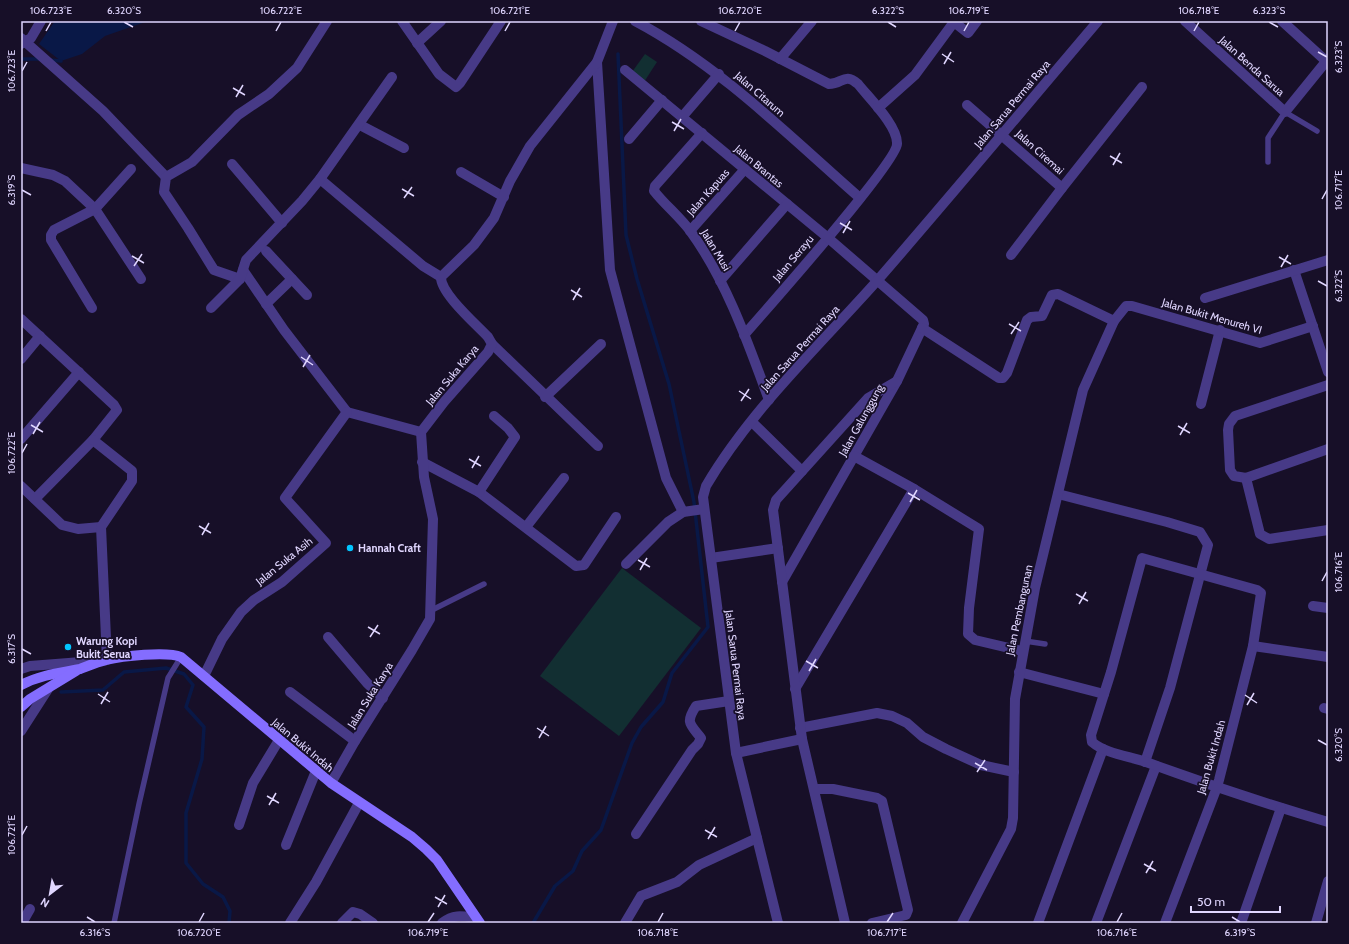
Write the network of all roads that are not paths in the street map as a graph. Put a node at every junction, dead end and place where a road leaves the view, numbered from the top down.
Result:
1 (41, 21) edge
2 (327, 21) edge
3 (402, 21) edge
4 (441, 21) edge
5 (501, 21) edge
6 (635, 21) edge
7 (701, 21) edge
8 (812, 21) edge
9 (976, 21) edge
10 (1098, 21) edge
11 (1185, 21) edge
12 (1282, 21) edge
13 (610, 22) edge
14 (712, 23) edge
15 (25, 42) edge
16 (417, 43) junction
17 (780, 59) junction
18 (1327, 60) edge
19 (597, 62) junction
20 (625, 70) dead end
21 (719, 74) junction
22 (392, 77) dead end
23 (1142, 87) dead end
24 (662, 100) junction
25 (967, 105) dead end
26 (878, 108) junction
27 (1285, 112) junction
28 (682, 117) junction
29 (360, 125) junction
30 (1317, 131) dead end
31 (702, 133) junction
32 (1002, 134) junction
33 (629, 139) dead end
34 (404, 148) dead end
35 (1268, 162) dead end
36 (232, 164) dead end
37 (131, 169) dead end
38 (745, 169) junction
39 (22, 171) edge
40 (461, 172) dead end
41 (166, 177) junction
42 (320, 179) junction
43 (1062, 188) junction
44 (504, 197) junction
45 (860, 198) junction
46 (787, 204) junction
47 (95, 209) junction
48 (282, 223) junction
49 (690, 231) junction
50 (826, 237) junction
51 (266, 251) dead end
52 (1011, 255) dead end
53 (1328, 260) edge
54 (1294, 270) junction
55 (242, 274) junction
56 (441, 277) junction
57 (292, 278) junction
58 (141, 279) dead end
59 (720, 281) junction
60 (877, 281) junction
61 (307, 295) dead end
62 (1205, 298) dead end
63 (266, 304) junction
64 (1126, 306) joint
65 (92, 308) dead end
66 (211, 308) dead end
67 (21, 319) edge
68 (1114, 321) junction
69 (1313, 326) junction
70 (922, 328) junction
71 (1220, 330) junction
72 (744, 335) junction
73 (40, 336) junction
74 (492, 344) junction
75 (601, 344) dead end
76 (21, 359) edge
77 (79, 372) junction
78 (1328, 372) edge
79 (897, 381) junction
80 (1328, 384) edge
81 (545, 396) junction
82 (769, 400) junction
83 (1201, 404) dead end
84 (347, 412) junction
85 (494, 416) dead end
86 (752, 422) junction
87 (421, 432) junction
88 (21, 439) edge
89 (93, 440) junction
90 (598, 446) dead end
91 (1328, 449) edge
92 (854, 456) junction
93 (422, 462) junction
94 (802, 471) junction
95 (564, 478) dead end
96 (1246, 478) junction
97 (21, 486) edge
98 (914, 489) junction
99 (478, 492) junction
100 (1058, 494) junction
101 (35, 499) junction
102 (694, 510) junction
103 (616, 517) dead end
104 (101, 527) junction
105 (526, 527) junction
106 (1328, 530) edge
107 (778, 548) junction
108 (711, 558) junction
109 (626, 564) dead end
110 (1200, 576) junction
111 (782, 582) junction
112 (484, 584) dead end
113 (1312, 606) dead end
114 (1328, 608) edge
115 (430, 611) junction
116 (328, 638) dead end
117 (1045, 644) dead end
118 (1023, 646) junction
119 (1253, 646) junction
120 (1328, 657) edge
121 (107, 660) junction
122 (179, 662) junction
123 (21, 669) edge
124 (80, 669) junction
125 (1019, 672) junction
126 (204, 676) junction
127 (21, 685) edge
128 (48, 689) junction
129 (795, 689) junction
130 (290, 692) dead end
131 (1104, 694) junction
132 (382, 698) junction
133 (729, 701) junction
134 (21, 707) edge
135 (800, 728) junction
136 (21, 731) edge
137 (802, 739) junction
138 (279, 740) junction
139 (355, 741) junction
140 (1103, 749) junction
141 (736, 753) junction
142 (1145, 762) junction
143 (1156, 766) junction
144 (316, 771) junction
145 (1014, 772) junction
146 (331, 783) junction
147 (1217, 787) junction
148 (814, 789) junction
149 (359, 803) junction
150 (1281, 808) junction
151 (1328, 822) edge
152 (239, 825) dead end
153 (636, 834) dead end
154 (757, 838) junction
155 (286, 845) dead end
156 (1328, 881) edge
157 (30, 909) dead end
158 (478, 921) edge
159 (22, 923) edge
160 (114, 923) edge
161 (290, 923) edge
162 (342, 923) edge
163 (373, 923) edge
164 (442, 923) edge
165 (625, 923) edge
166 (778, 923) edge
167 (845, 923) edge
168 (872, 923) edge
169 (962, 923) edge
170 (1038, 923) edge
171 (1096, 923) edge
172 (1165, 923) edge
173 (1241, 923) edge
174 (1316, 923) edge

1 - 15 street
2 - 41 street
3 - 16 street
4 - 16 street
5 - 16 street
6 - 21 street, Jalan Citarum
7 - 14 street
8 - 17 street
9 - 26 street
10 - 32 street, Jalan Sarua Permai Raya
11 - 27 street, Jalan Benda Sarua
12 - 18 street
13 - 19 street
14 - 17 street
15 - 41 street
17 - 26 street, Jalan Serayu
18 - 27 street
19 - 44 street
19 - 102 street
20 - 24 street, Jalan Brantas
21 - 28 street
21 - 45 street, Jalan Citarum
22 - 29 street
23 - 43 street
24 - 28 street, Jalan Brantas
24 - 33 street
25 - 32 street, Jalan Ciremai
26 - 45 street, Jalan Serayu
27 - 30 lane
27 - 35 lane
28 - 31 street, Jalan Brantas
29 - 34 street
29 - 42 street
31 - 38 street, Jalan Brantas
31 - 49 street, Jalan Musi
32 - 43 street, Jalan Ciremai
32 - 60 street, Jalan Sarua Permai Raya
36 - 48 street
37 - 47 street
38 - 46 street, Jalan Brantas
38 - 49 street, Jalan Kapuas
39 - 47 street
40 - 44 street
41 - 55 street
42 - 48 street
42 - 56 street
43 - 52 street
44 - 56 street
45 - 50 street, Jalan Serayu
46 - 50 street, Jalan Brantas
46 - 59 street
47 - 58 street
47 - 65 street
48 - 55 street
49 - 59 street, Jalan Musi
50 - 60 street, Jalan Brantas
50 - 72 street, Jalan Serayu
51 - 57 street
53 - 54 street
54 - 62 street
54 - 69 street
55 - 63 street
55 - 66 street
56 - 74 street, Jalan Suka Karya
57 - 61 street
57 - 63 street
59 - 72 street, Jalan Musi
60 - 70 street
60 - 82 street, Jalan Sarua Permai Raya
63 - 84 street
64 - 68 street, Jalan Pembangunan
64 - 71 street, Jalan Bukit Menureh VI
67 - 73 street
68 - 70 street
68 - 100 street, Jalan Pembangunan
69 - 71 street, Jalan Bukit Menureh VI
69 - 78 street
70 - 79 street, Jalan Galunggung
71 - 83 street
72 - 82 street, Jalan Musi
73 - 76 street
73 - 77 street
74 - 81 street
74 - 87 street, Jalan Suka Karya
75 - 81 street
77 - 88 street
77 - 89 street
79 - 92 street, Jalan Galunggung
79 - 94 street
80 - 96 street
81 - 90 street
82 - 86 street, Jalan Sarua Permai Raya
84 - 87 street
84 - 126 street, Jalan Suka Asih
85 - 99 street
86 - 94 street
86 - 102 street, Jalan Sarua Permai Raya
87 - 93 street, Jalan Suka Karya
89 - 101 street
89 - 104 street
91 - 96 street
92 - 98 street
92 - 111 street, Jalan Galunggung
93 - 99 street
93 - 115 street, Jalan Suka Karya
94 - 107 street
95 - 105 street
96 - 106 street
97 - 101 street
98 - 118 street
98 - 129 street
99 - 105 street
100 - 110 street
100 - 118 street, Jalan Pembangunan
101 - 104 street
102 - 108 street, Jalan Sarua Permai Raya
102 - 109 street
103 - 105 street
104 - 121 street
107 - 108 street
107 - 111 street
108 - 133 street, Jalan Sarua Permai Raya
110 - 119 street, Jalan Bukit Indah
110 - 131 street
110 - 142 street
111 - 129 street
112 - 115 lane
113 - 114 street
115 - 132 street, Jalan Suka Karya
116 - 132 street
117 - 118 lane
118 - 125 street, Jalan Pembangunan
119 - 120 street
119 - 147 street, Jalan Bukit Indah
121 - 122 main road
121 - 123 street
121 - 124 main road
122 - 126 main road, Jalan Bukit Indah
122 - 160 lane
124 - 127 main road
124 - 128 main road
125 - 131 street
125 - 145 street, Jalan Pembangunan
126 - 138 main road, Jalan Bukit Indah
128 - 134 main road
128 - 136 street
129 - 135 street
130 - 139 street
131 - 140 street
132 - 139 street, Jalan Suka Karya
133 - 141 street, Jalan Sarua Permai Raya
133 - 153 street
135 - 137 street
135 - 145 street
137 - 141 street
137 - 148 street
138 - 144 main road, Jalan Bukit Indah
138 - 152 street
139 - 146 street, Jalan Suka Karya
140 - 142 street
140 - 170 street
141 - 154 street, Jalan Sarua Permai Raya
142 - 143 street
143 - 147 street
143 - 171 street
144 - 146 main road, Jalan Bukit Indah
144 - 155 street
145 - 169 street, Jalan Pembangunan
146 - 149 main road, Jalan Bukit Indah
147 - 150 street
147 - 172 street, Jalan Bukit Indah
148 - 167 street
148 - 168 street
149 - 158 main road, Jalan Bukit Indah
149 - 161 street
150 - 151 street
150 - 173 street
154 - 165 street
154 - 166 street, Jalan Sarua Permai Raya
156 - 174 street
157 - 159 street
158 - 164 street
162 - 163 street

